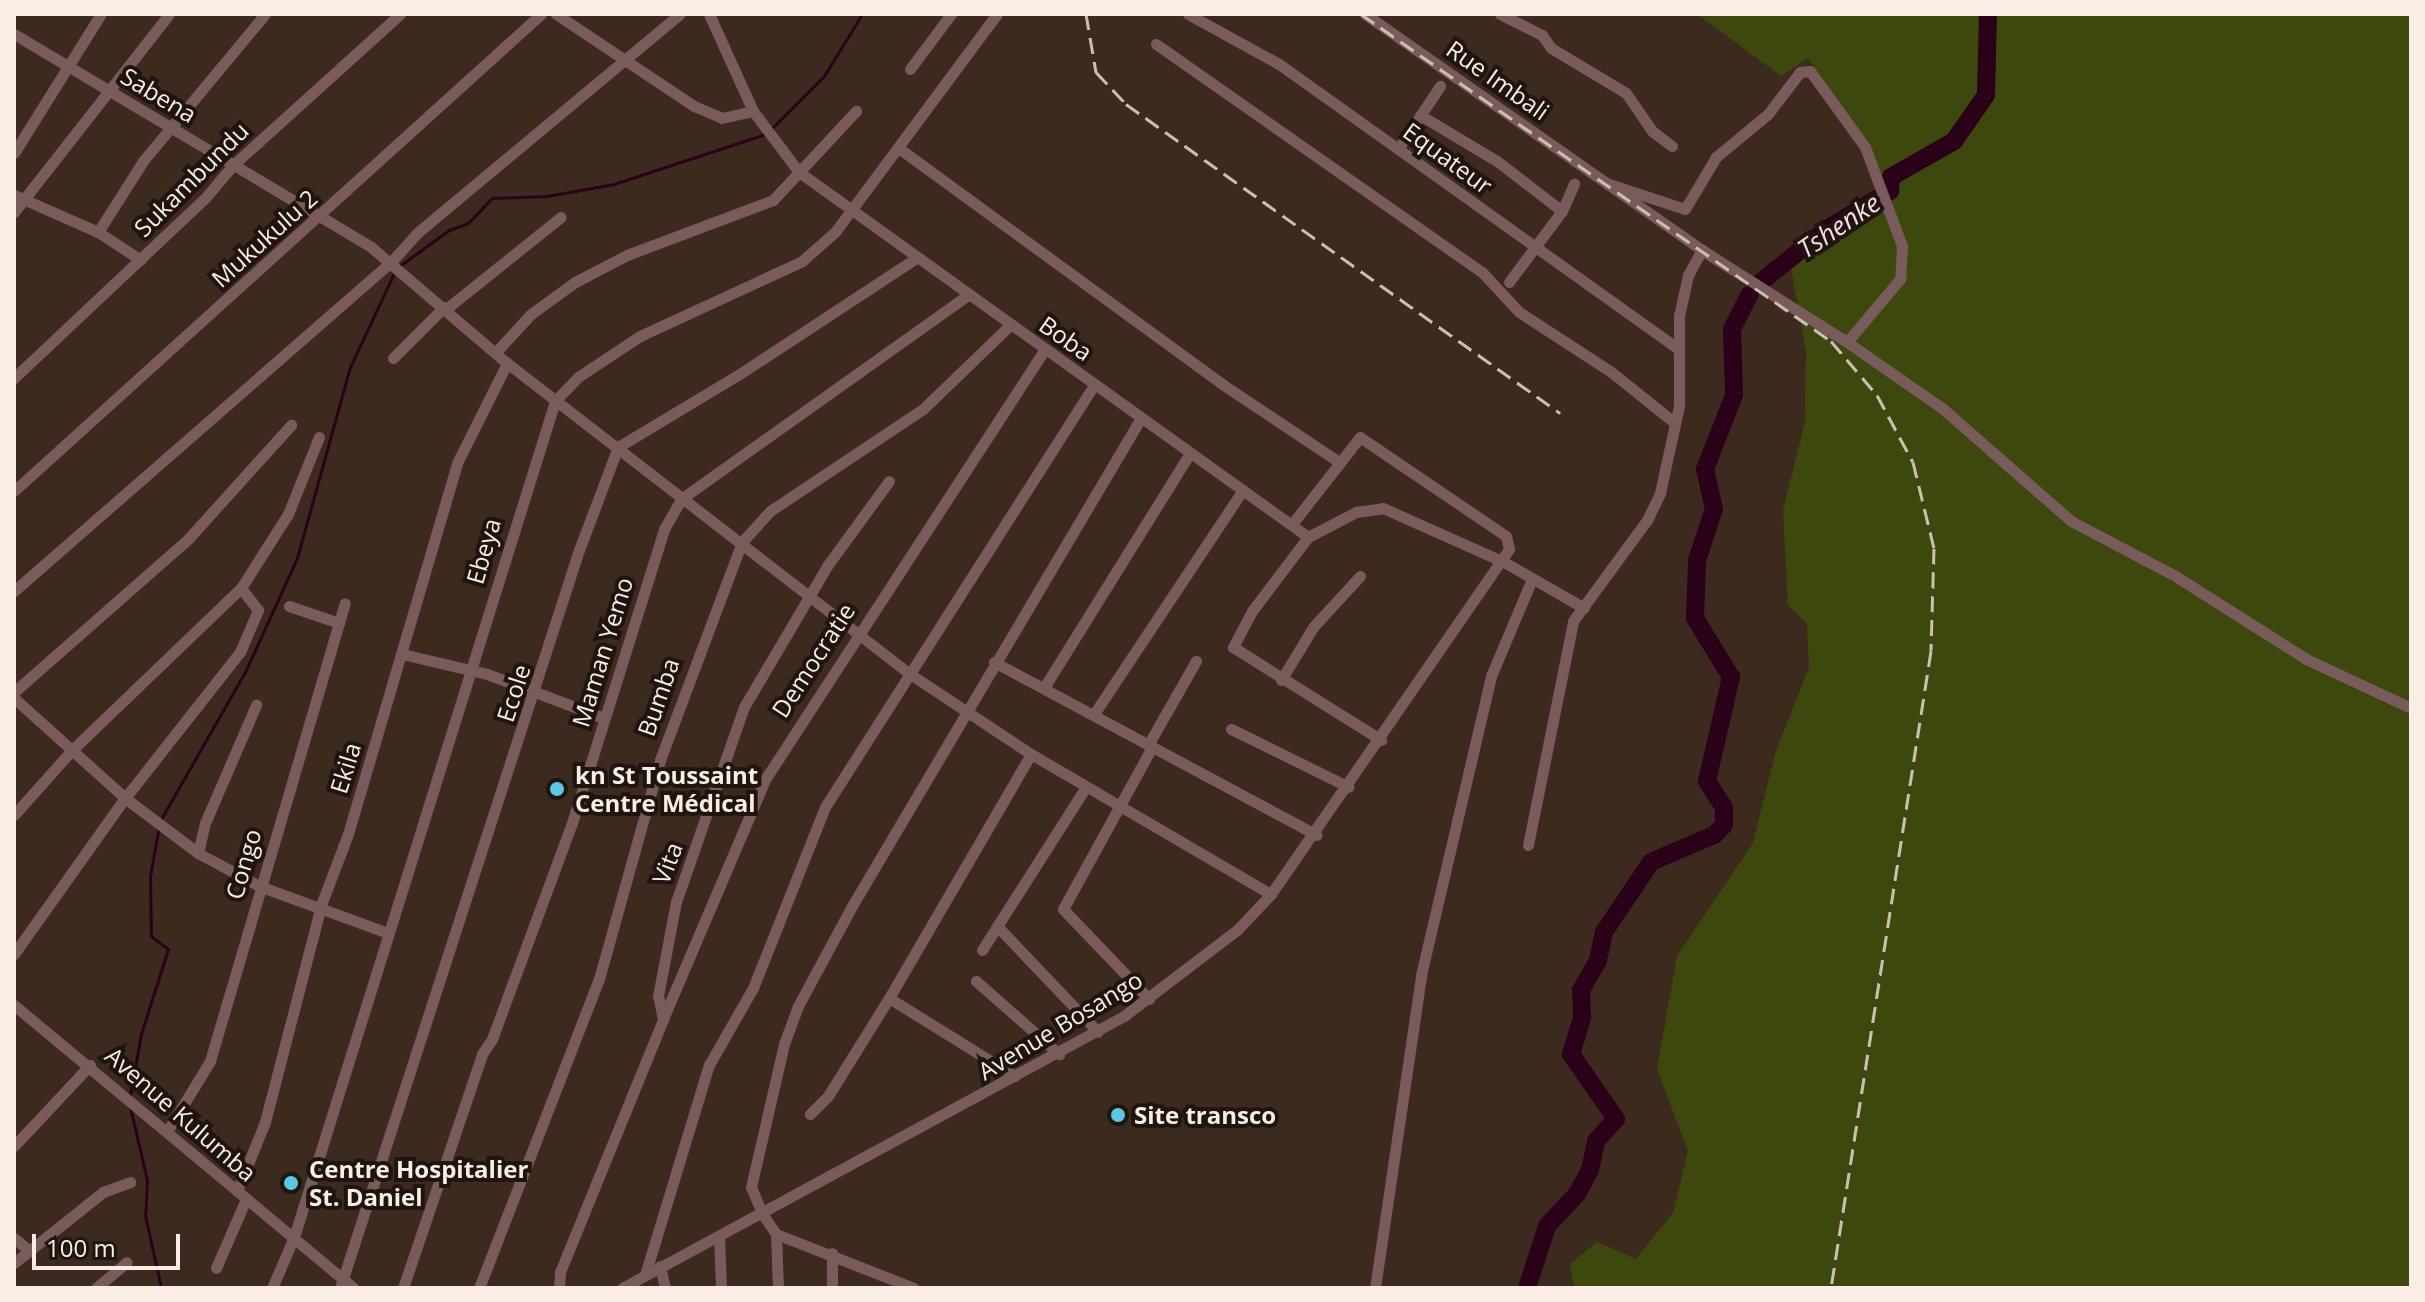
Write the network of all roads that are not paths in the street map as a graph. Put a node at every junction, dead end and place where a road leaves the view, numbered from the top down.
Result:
1 (101, 14) edge
2 (169, 14) edge
3 (265, 14) edge
4 (400, 14) edge
5 (541, 14) edge
6 (556, 14) edge
7 (680, 14) edge
8 (709, 14) edge
9 (951, 14) edge
10 (997, 14) edge
11 (1188, 14) edge
12 (1365, 14) edge
13 (1500, 14) edge
14 (14, 34) edge
15 (1156, 44) dead end
16 (628, 60) junction
17 (69, 64) junction
18 (910, 69) dead end
19 (1440, 86) dead end
20 (108, 91) junction
21 (753, 111) junction
22 (856, 111) dead end
23 (1420, 115) junction
24 (171, 127) junction
25 (1672, 146) dead end
26 (900, 149) junction
27 (1398, 149) junction
28 (14, 153) edge
29 (233, 165) junction
30 (799, 172) junction
31 (1606, 183) junction
32 (1574, 184) dead end
33 (20, 196) edge
34 (1562, 211) junction
35 (14, 212) edge
36 (854, 213) junction
37 (321, 217) junction
38 (561, 217) dead end
39 (98, 232) junction
40 (1532, 245) junction
41 (1702, 250) junction
42 (916, 258) junction
43 (141, 260) junction
44 (392, 261) junction
45 (1509, 282) dead end
46 (968, 295) junction
47 (445, 308) junction
48 (1010, 325) junction
49 (1847, 342) junction
50 (1677, 348) junction
51 (1045, 349) junction
52 (496, 352) junction
53 (393, 358) dead end
54 (507, 363) junction
55 (14, 378) edge
56 (1094, 385) junction
57 (555, 401) junction
58 (1141, 418) junction
59 (1675, 423) junction
60 (291, 425) dead end
61 (319, 437) dead end
62 (618, 447) junction
63 (1190, 453) junction
64 (1339, 462) junction
65 (889, 481) dead end
66 (1243, 490) junction
67 (14, 491) edge
68 (681, 499) junction
69 (1292, 524) junction
70 (1308, 537) junction
71 (742, 542) junction
72 (1504, 562) junction
73 (1360, 576) dead end
74 (1532, 579) junction
75 (241, 588) junction
76 (14, 591) edge
77 (809, 596) junction
78 (345, 603) dead end
79 (289, 606) dead end
80 (1584, 608) junction
81 (339, 623) junction
82 (856, 633) junction
83 (402, 654) junction
84 (1196, 661) dead end
85 (994, 662) junction
86 (467, 673) junction
87 (910, 674) junction
88 (1281, 680) junction
89 (1045, 686) junction
90 (536, 693) junction
91 (14, 695) edge
92 (256, 705) dead end
93 (2411, 708) edge
94 (965, 711) junction
95 (1094, 714) junction
96 (604, 718) junction
97 (1231, 729) dead end
98 (1381, 740) junction
99 (1150, 746) junction
100 (72, 750) junction
101 (1031, 754) junction
102 (1086, 787) junction
103 (1349, 787) junction
104 (125, 798) junction
105 (1121, 808) junction
106 (14, 815) edge
107 (1317, 835) junction
108 (1528, 845) dead end
109 (198, 853) junction
110 (259, 886) junction
111 (1271, 894) junction
112 (321, 905) junction
113 (997, 926) junction
114 (388, 933) junction
115 (982, 950) dead end
116 (14, 954) edge
117 (976, 981) dead end
118 (889, 998) junction
119 (1149, 999) junction
120 (14, 1005) edge
121 (663, 1019) junction
122 (1098, 1032) junction
123 (1059, 1054) junction
124 (90, 1065) junction
125 (1015, 1076) junction
126 (810, 1114) dead end
127 (168, 1130) junction
128 (14, 1146) edge
129 (130, 1182) dead end
130 (242, 1195) junction
131 (762, 1213) junction
132 (776, 1234) junction
133 (719, 1236) junction
134 (294, 1237) junction
135 (14, 1238) edge
136 (29, 1250) junction
137 (832, 1253) junction
138 (127, 1262) dead end
139 (14, 1263) edge
140 (660, 1266) junction
141 (216, 1268) dead end
142 (645, 1275) junction
143 (342, 1284) edge
144 (96, 1288) edge
145 (272, 1288) edge
146 (354, 1288) edge
147 (403, 1288) edge
148 (479, 1288) edge
149 (559, 1288) edge
150 (622, 1288) edge
151 (665, 1288) edge
152 (721, 1288) edge
153 (778, 1288) edge
154 (832, 1288) edge
155 (914, 1288) edge
156 (1375, 1288) edge

1 - 17 street
2 - 20 street
3 - 24 street
4 - 29 street, Sukambundu
5 - 37 street, Mukukulu 2
6 - 16 street
7 - 16 street
8 - 21 street, Boba
9 - 18 street
10 - 26 street, Ebeya
11 - 27 street, Equateur
12 - 31 street, Rue Imbali
13 - 25 street
14 - 17 street, Sabena
15 - 59 street
16 - 21 street
16 - 44 street
17 - 20 street, Sabena
17 - 28 street
19 - 23 street
20 - 24 street, Sabena
20 - 33 street
21 - 30 street, Boba
22 - 30 street
23 - 27 street
23 - 34 street
24 - 29 street, Sabena
24 - 39 street
26 - 36 street, Ebeya
26 - 64 street
27 - 40 street, Equateur
29 - 37 street, Sabena
29 - 43 street, Sukambundu
30 - 36 street, Boba
30 - 52 street
31 - 41 street, Rue Imbali
31 - 49 street
32 - 34 street
33 - 35 street
33 - 39 street
34 - 40 street
36 - 42 street, Boba
36 - 57 street, Ebeya
37 - 44 street, Sabena
37 - 67 street, Mukukulu 2
38 - 47 street
39 - 43 street
40 - 45 street
40 - 50 street, Equateur
41 - 49 street, Rue Imbali
41 - 50 street
42 - 46 street, Boba
42 - 62 street
43 - 55 street, Sukambundu
44 - 47 street, Sabena
44 - 76 street
46 - 48 street, Boba
46 - 68 street, Maman Yemo
47 - 52 street, Sabena
47 - 53 street
48 - 51 street, Boba
48 - 71 street, Bumba
49 - 93 street, Rue Imbali
50 - 59 street
51 - 56 street, Boba
51 - 82 street, Democratie
52 - 54 street, Sabena
54 - 57 street, Sabena
54 - 83 street, Ekila
56 - 58 street, Boba
56 - 87 street
57 - 62 street, Sabena
57 - 86 street, Ebeya
58 - 63 street, Boba
58 - 85 street
59 - 80 street
60 - 91 street
61 - 75 street
62 - 68 street, Sabena
62 - 90 street, Ecole
63 - 66 street, Boba
63 - 89 street
64 - 69 street
64 - 72 street
65 - 77 street, Vita
66 - 69 street, Boba
66 - 95 street
68 - 71 street, Sabena
68 - 96 street, Maman Yemo
69 - 70 street, Boba
70 - 72 street
70 - 88 street
71 - 77 street, Sabena
71 - 148 street, Bumba
72 - 74 street
72 - 98 street, Avenue Bosango
73 - 88 street
74 - 80 street
74 - 156 street
75 - 100 street
75 - 104 street
77 - 82 street, Sabena
77 - 121 street, Vita
78 - 81 street, Congo
79 - 81 street
80 - 108 street
81 - 110 street, Congo
82 - 87 street, Sabena
82 - 121 street, Democratie
83 - 86 street
83 - 112 street, Ekila
84 - 99 street
85 - 89 street
85 - 94 street
86 - 90 street
86 - 114 street, Ebeya
87 - 94 street, Sabena
87 - 142 street
88 - 98 street
89 - 95 street
90 - 96 street
90 - 143 street, Ecole
91 - 100 street
92 - 109 street
94 - 101 street, Sabena
94 - 131 street
95 - 99 street
96 - 147 street, Maman Yemo
97 - 103 street
98 - 103 street, Avenue Bosango
99 - 105 street
99 - 107 street
100 - 104 street
100 - 106 street
101 - 102 street, Sabena
101 - 118 street
102 - 105 street, Sabena
102 - 113 street
103 - 107 street, Avenue Bosango
104 - 109 street
104 - 116 street
105 - 111 street, Sabena
105 - 119 street
107 - 111 street, Avenue Bosango
109 - 110 street
110 - 112 street
110 - 127 street, Congo
111 - 119 street, Avenue Bosango
112 - 114 street
112 - 130 street, Ekila
113 - 115 street
113 - 122 street
114 - 134 street, Ebeya
117 - 123 street
118 - 125 street
118 - 126 street
119 - 122 street, Avenue Bosango
120 - 124 street, Avenue Kulumba
121 - 149 street, Vita
122 - 123 street, Avenue Bosango
123 - 125 street, Avenue Bosango
124 - 127 street, Avenue Kulumba
124 - 128 street
125 - 131 street, Avenue Bosango
127 - 130 street, Avenue Kulumba
129 - 136 street
130 - 134 street, Avenue Kulumba
130 - 141 street, Ekila
131 - 132 street
131 - 133 street, Avenue Bosango
132 - 137 street
132 - 153 street
133 - 140 street, Avenue Bosango
133 - 152 street
134 - 143 street, Avenue Kulumba
134 - 145 street, Ebeya
135 - 136 street
136 - 139 street
137 - 154 street
137 - 155 street
138 - 144 street
140 - 142 street, Avenue Bosango
140 - 151 street
142 - 150 street, Avenue Bosango
143 - 146 street, Avenue Kulumba

